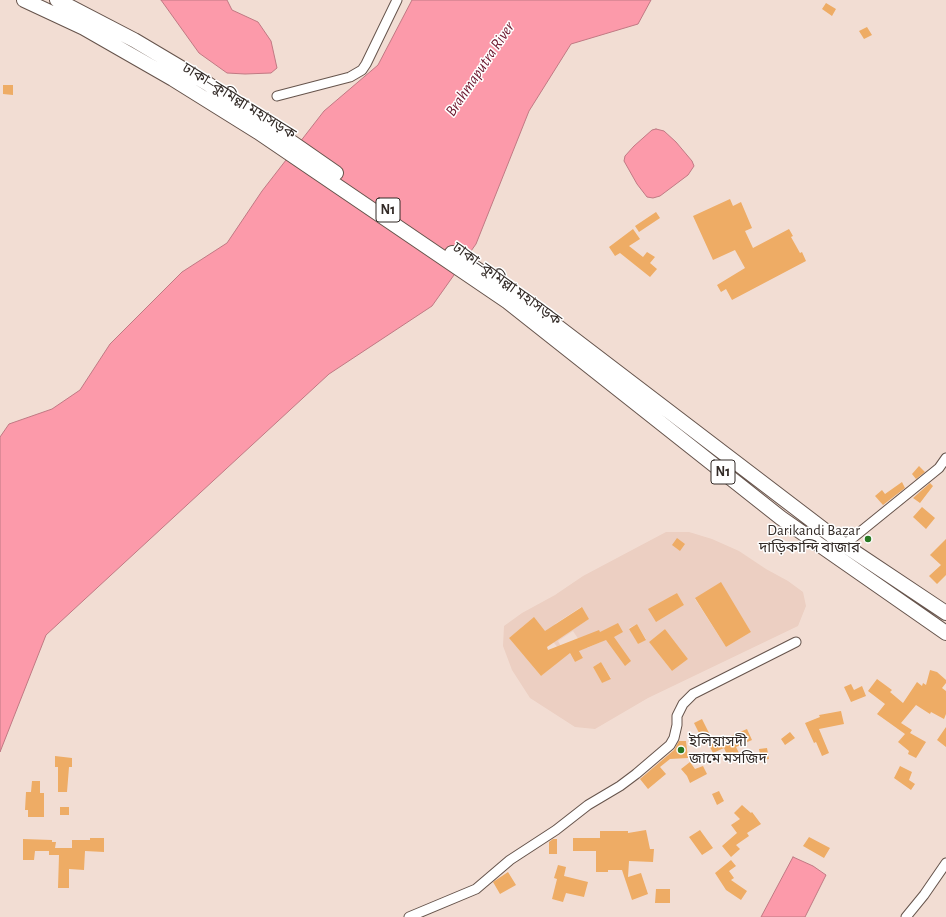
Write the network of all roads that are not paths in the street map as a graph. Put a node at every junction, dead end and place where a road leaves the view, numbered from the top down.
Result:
1 (24, 0) edge
2 (57, 0) edge
3 (397, 0) edge
4 (277, 96) dead end
5 (261, 127) junction
6 (511, 298) junction
7 (946, 458) edge
8 (844, 545) junction
9 (946, 613) edge
10 (946, 633) edge
11 (796, 642) dead end
12 (946, 863) edge
13 (408, 917) edge
14 (906, 917) edge

1 - 5 highway, ঢাকা–কুমিল্লা মহাসড়ক / N1
2 - 5 highway, ঢাকা–কুমিল্লা মহাসড়ক / N1
3 - 4 street
5 - 6 highway, ঢাকা–কুমিল্লা মহাসড়ক / N1
6 - 8 highway, ঢাকা–কুমিল্লা মহাসড়ক / N1
6 - 10 highway, ঢাকা–কুমিল্লা মহাসড়ক / N1
7 - 8 street
8 - 9 highway, ঢাকা–কুমিল্লা মহাসড়ক / N1
11 - 13 street
12 - 14 street

